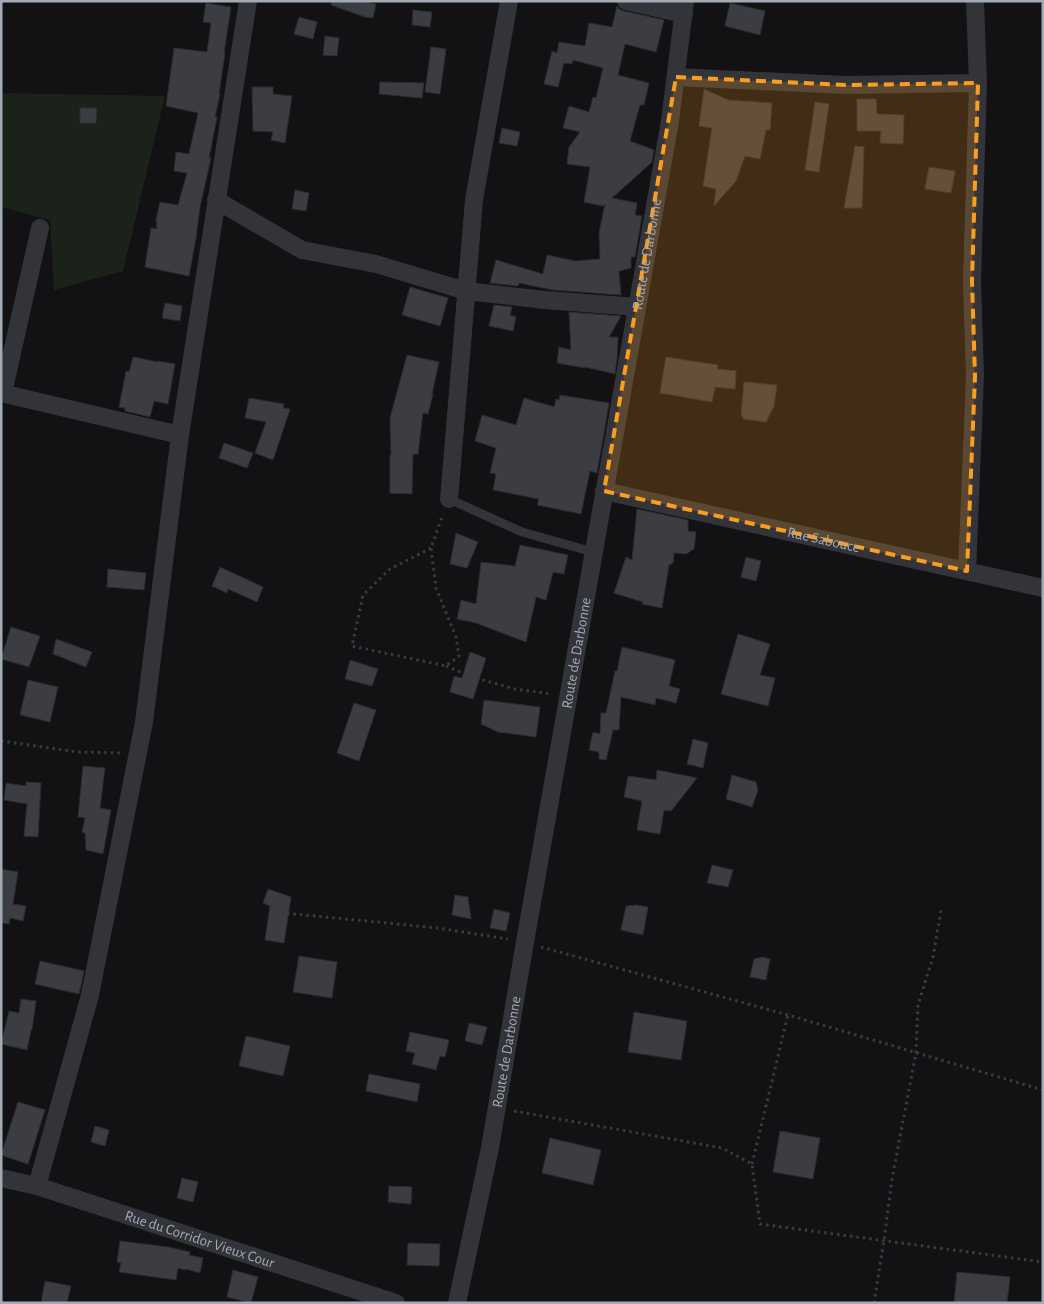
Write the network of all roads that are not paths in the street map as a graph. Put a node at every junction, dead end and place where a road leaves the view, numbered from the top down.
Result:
1 (248, 1) edge
2 (509, 1) edge
3 (626, 1) edge
4 (975, 1) edge
5 (684, 8) edge
6 (676, 77) junction
7 (978, 83) junction
8 (216, 200) junction
9 (40, 228) dead end
10 (466, 291) junction
11 (637, 307) junction
12 (2, 393) edge
13 (180, 435) junction
14 (604, 491) junction
15 (449, 499) joint
16 (593, 552) junction
17 (967, 571) junction
18 (1043, 588) edge
19 (1, 1178) edge
20 (37, 1186) junction
21 (396, 1303) edge
22 (457, 1303) edge

1 - 8 street
2 - 10 street
3 - 5 street
4 - 7 street
5 - 6 street, Route de Darbonne
6 - 7 street
6 - 11 street, Route de Darbonne
7 - 17 street
8 - 10 street
8 - 13 street
9 - 12 street
10 - 11 street
10 - 15 street
11 - 14 street, Route de Darbonne
12 - 13 street
13 - 20 street
14 - 16 street, Route de Darbonne
14 - 17 street, Rue Sabouce
15 - 16 lane
16 - 22 street, Route de Darbonne
17 - 18 street, Rue Sabouce
19 - 20 street, Rue du Corridor Vieux Cour
20 - 21 street, Rue du Corridor Vieux Cour

